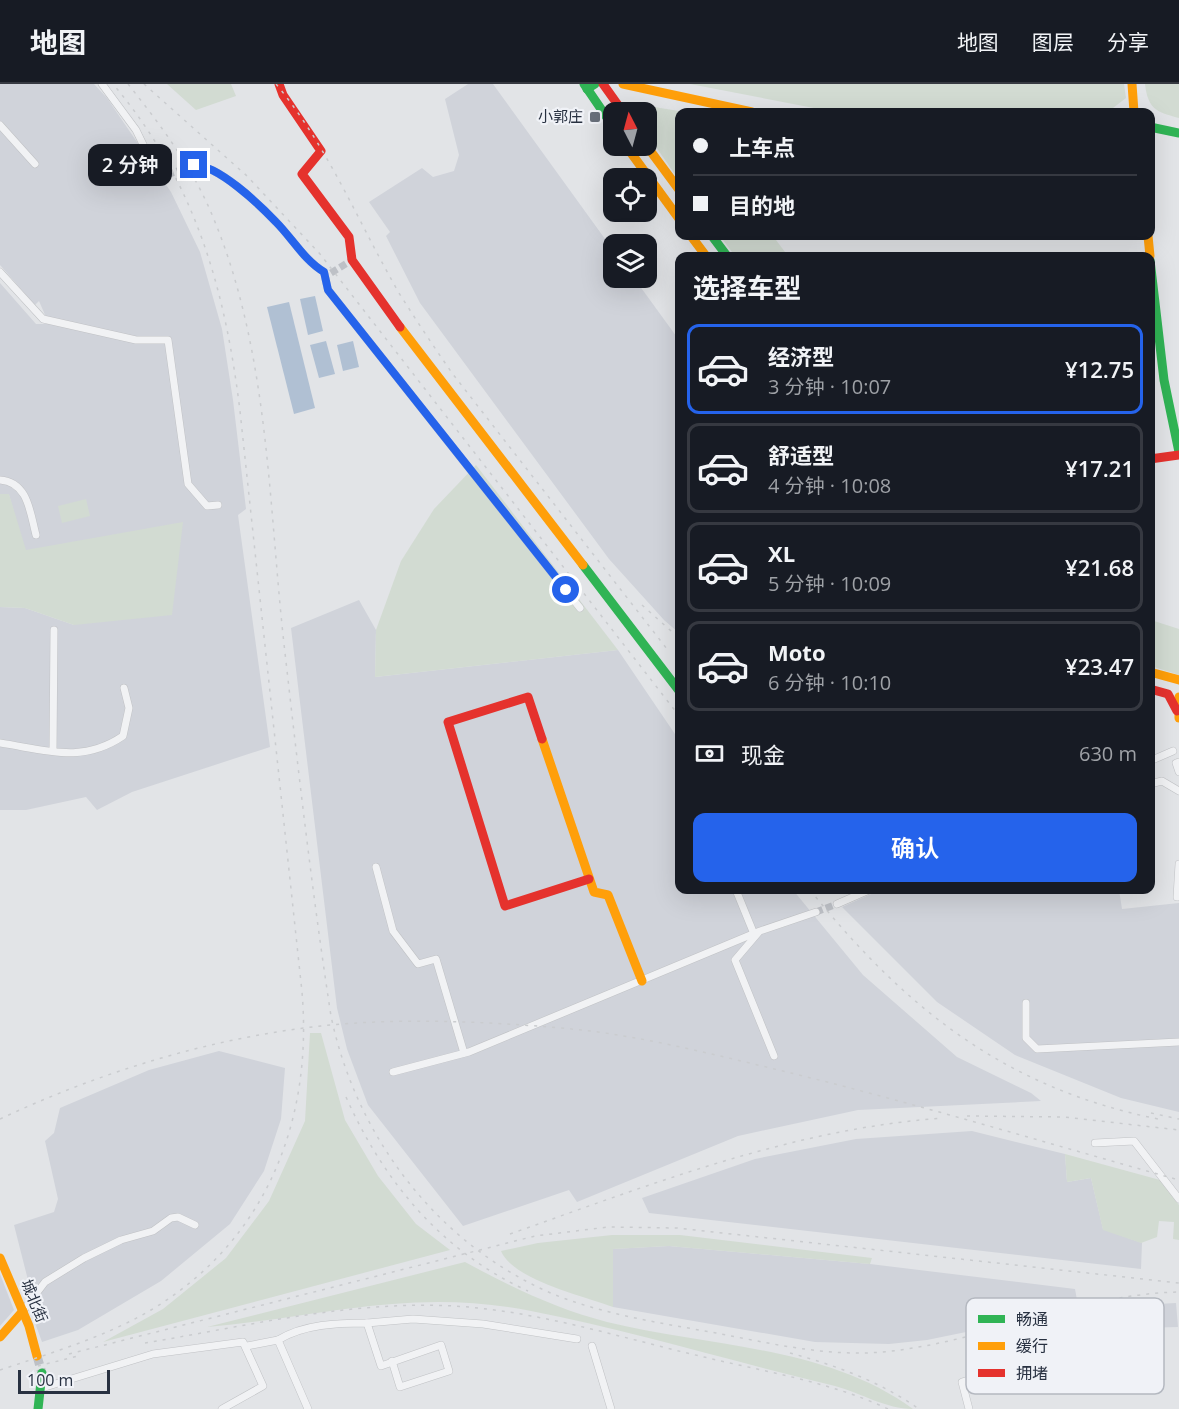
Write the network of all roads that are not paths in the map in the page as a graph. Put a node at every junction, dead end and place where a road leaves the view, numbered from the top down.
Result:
1 (102, 84) edge
2 (279, 84) edge
3 (603, 84) edge
4 (623, 84) edge
5 (1132, 84) edge
6 (589, 86) edge
7 (616, 102) edge
8 (734, 108) edge
9 (1134, 108) edge
10 (603, 110) edge
11 (0, 125) edge
12 (1155, 128) edge
13 (1179, 133) edge
14 (633, 156) edge
15 (654, 156) edge
16 (35, 164) dead end
17 (194, 165) tunnel mouth
18 (167, 175) dead end
19 (675, 184) edge
20 (675, 213) edge
21 (0, 272) edge
22 (1155, 333) edge
23 (1179, 454) edge
24 (1155, 458) edge
25 (0, 480) edge
26 (218, 505) dead end
27 (36, 535) dead end
28 (580, 608) dead end
29 (54, 630) dead end
30 (1155, 673) edge
31 (1179, 680) edge
32 (675, 685) edge
33 (124, 688) dead end
34 (1155, 690) edge
35 (1179, 697) edge
36 (1178, 714) edge
37 (0, 743) edge
38 (53, 751) junction
39 (1173, 751) dead end
40 (1155, 759) edge
41 (1179, 762) edge
42 (1179, 772) edge
43 (1155, 783) edge
44 (1179, 791) edge
45 (1179, 864) edge
46 (376, 867) dead end
47 (589, 879) junction
48 (738, 894) edge
49 (860, 894) edge
50 (1179, 896) edge
51 (837, 904) tunnel mouth
52 (816, 912) tunnel mouth
53 (757, 933) junction
54 (642, 981) junction
55 (1026, 1003) dead end
56 (1179, 1042) edge
57 (464, 1053) junction
58 (774, 1056) dead end
59 (393, 1072) dead end
60 (1095, 1143) dead end
61 (1179, 1199) edge
62 (195, 1225) dead end
63 (0, 1258) edge
64 (23, 1311) junction
65 (368, 1323) junction
66 (0, 1337) edge
67 (577, 1339) dead end
68 (278, 1340) junction
69 (247, 1346) junction
70 (592, 1346) dead end
71 (37, 1356) tunnel mouth
72 (392, 1361) junction
73 (42, 1373) tunnel mouth
74 (966, 1381) edge
75 (42, 1388) junction
76 (38, 1409) edge
77 (222, 1409) edge
78 (308, 1409) edge
79 (610, 1409) edge
80 (969, 1409) edge

1 - 18 street
2 - 32 main road
3 - 7 main road
4 - 8 main road
5 - 9 main road
6 - 10 main road
11 - 16 street
12 - 13 main road
14 - 20 main road
15 - 19 main road
17 - 28 street
21 - 26 street
22 - 23 main road
23 - 24 main road
25 - 27 street
29 - 38 street
30 - 31 main road
33 - 38 street
34 - 36 main road
35 - 36 main road
37 - 38 street
39 - 40 street
41 - 42 street
43 - 44 street
45 - 50 street
46 - 57 street
47 - 47 main road
47 - 54 main road
48 - 53 street
49 - 51 street
52 - 53 street
53 - 54 street
53 - 58 street
54 - 57 street
55 - 56 street
57 - 59 street
60 - 61 street
62 - 64 street
63 - 64 main road, 城北街
64 - 66 main road
64 - 71 main road, 城北街
65 - 67 street
65 - 68 street
65 - 72 street
68 - 69 street
68 - 78 street
69 - 75 street
69 - 77 street
70 - 79 street
72 - 72 street
73 - 75 main road
74 - 80 street
75 - 76 main road

